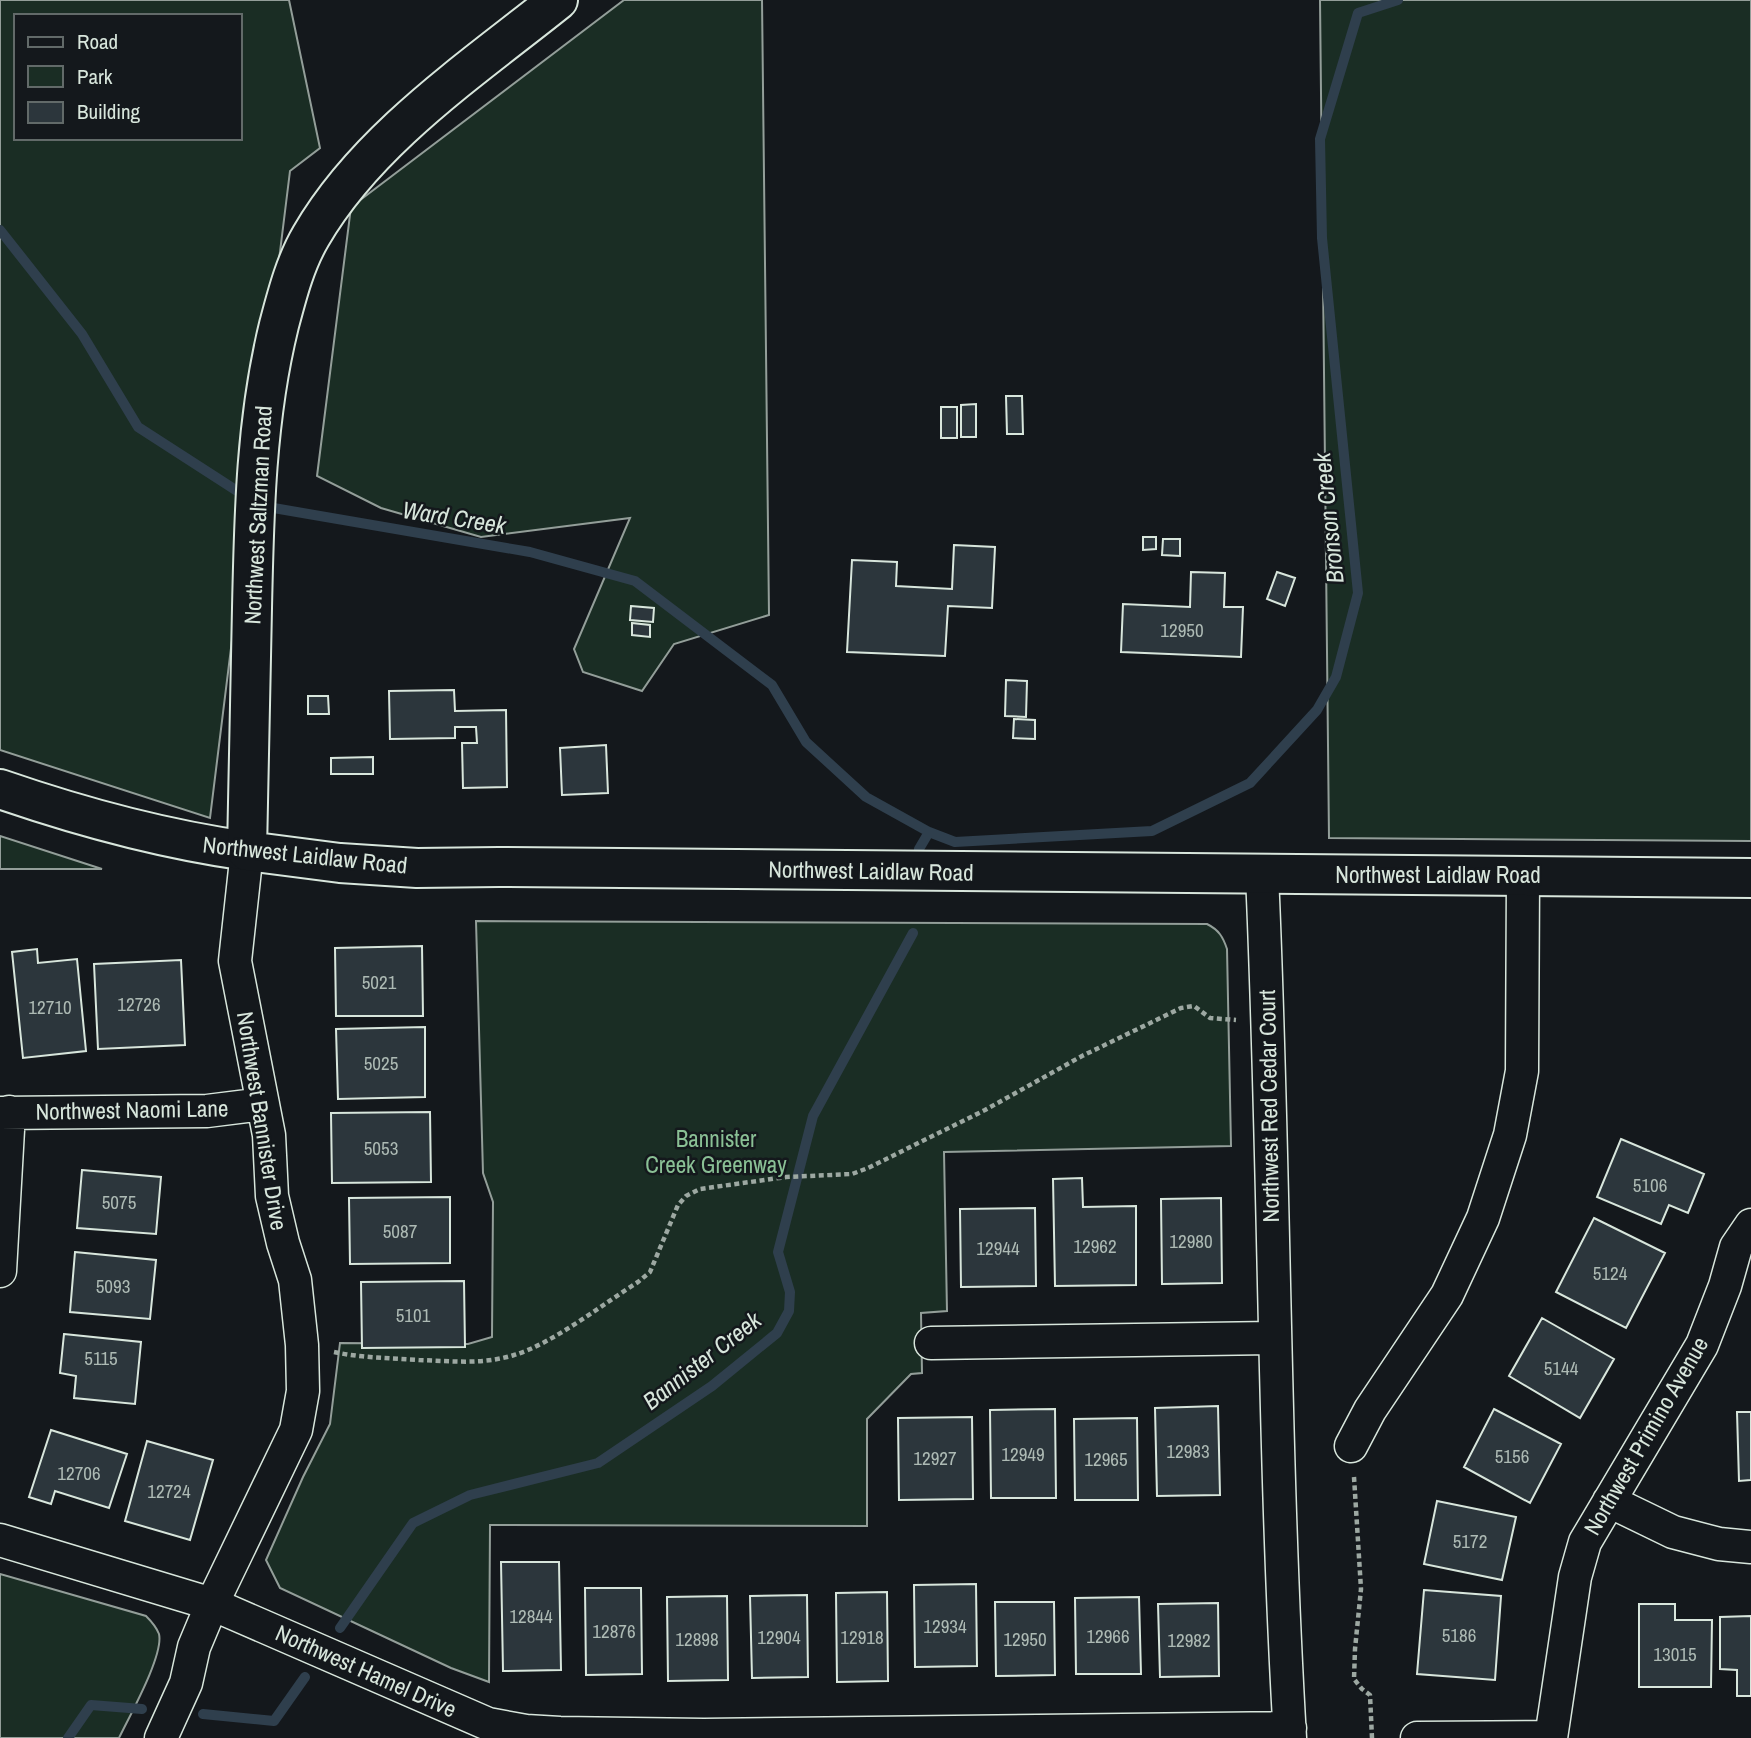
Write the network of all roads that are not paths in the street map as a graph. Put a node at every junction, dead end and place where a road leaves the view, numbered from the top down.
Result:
1 (558, 0) edge
2 (0, 789) edge
3 (247, 851) junction
4 (1262, 875) junction
5 (1523, 876) junction
6 (1751, 878) edge
7 (263, 1104) junction
8 (4, 1113) edge
9 (1751, 1225) edge
10 (0, 1271) edge
11 (1274, 1338) junction
12 (931, 1343) dead end
13 (1351, 1446) road end
14 (1609, 1501) junction
15 (0, 1540) edge
16 (1751, 1546) edge
17 (212, 1604) junction
18 (1290, 1733) edge
19 (704, 1737) edge
20 (161, 1738) edge
21 (1417, 1738) edge
22 (1551, 1738) edge

1 - 3 main road, Northwest Saltzman Road
2 - 3 main road, Northwest Laidlaw Road
3 - 4 main road, Northwest Laidlaw Road
3 - 7 street, Northwest Bannister Drive
4 - 5 main road, Northwest Laidlaw Road
4 - 11 street, Northwest Red Cedar Court
5 - 6 main road, Northwest Laidlaw Road
5 - 13 street
7 - 8 street, Northwest Naomi Lane
7 - 17 street, Northwest Bannister Drive
8 - 10 street
9 - 14 street, Northwest Primino Avenue
11 - 12 street
11 - 18 street, Northwest Red Cedar Court
14 - 16 street
14 - 22 street, Northwest Primino Avenue
15 - 17 street, Northwest Hamel Drive
17 - 19 street, Northwest Hamel Drive
17 - 20 street, Northwest Bannister Drive
18 - 19 street, Northwest Hamel Drive
21 - 22 street

